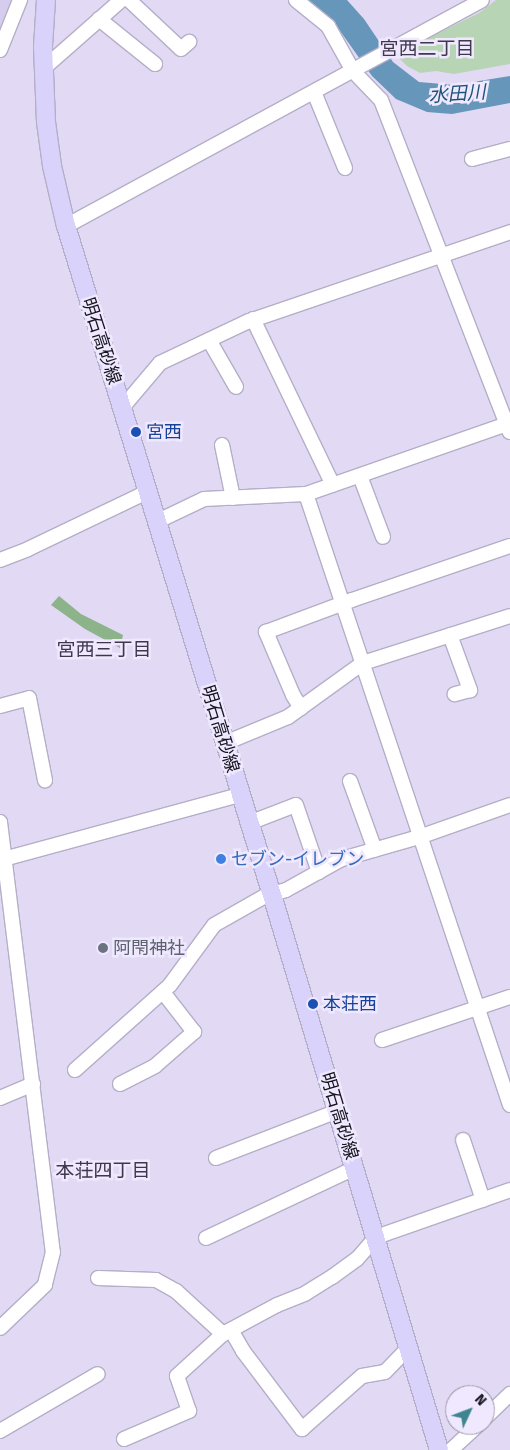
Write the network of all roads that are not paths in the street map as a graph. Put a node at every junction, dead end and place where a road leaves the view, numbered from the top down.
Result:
1 (20, 0) edge
2 (46, 0) edge
3 (122, 0) edge
4 (129, 0) edge
5 (296, 0) edge
6 (482, 0) edge
7 (99, 19) junction
8 (189, 42) dead end
9 (0, 50) edge
10 (155, 64) dead end
11 (44, 68) junction
12 (353, 71) junction
13 (314, 92) junction
14 (510, 149) edge
15 (472, 159) dead end
16 (345, 168) dead end
17 (66, 226) junction
18 (510, 232) edge
19 (442, 255) junction
20 (253, 319) junction
21 (209, 340) junction
22 (236, 387) dead end
23 (122, 408) junction
24 (509, 426) edge
25 (222, 446) dead end
26 (360, 476) junction
27 (332, 485) junction
28 (147, 492) junction
29 (306, 494) junction
30 (233, 498) junction
31 (156, 522) junction
32 (383, 538) dead end
33 (510, 546) edge
34 (0, 560) edge
35 (343, 604) junction
36 (510, 616) edge
37 (450, 635) junction
38 (363, 664) junction
39 (455, 694) dead end
40 (0, 706) edge
41 (301, 708) junction
42 (225, 743) junction
43 (44, 780) dead end
44 (350, 781) dead end
45 (240, 795) junction
46 (510, 805) edge
47 (0, 822) edge
48 (249, 823) junction
49 (419, 837) junction
50 (375, 850) junction
51 (2, 859) edge
52 (319, 872) junction
53 (272, 894) junction
54 (163, 992) junction
55 (510, 997) edge
56 (477, 1008) junction
57 (382, 1040) dead end
58 (75, 1070) dead end
59 (33, 1084) junction
60 (120, 1084) dead end
61 (0, 1098) edge
62 (510, 1105) edge
63 (338, 1111) junction
64 (463, 1140) dead end
65 (216, 1158) dead end
66 (355, 1168) junction
67 (510, 1190) edge
68 (483, 1200) junction
69 (231, 1226) junction
70 (376, 1237) junction
71 (206, 1238) dead end
72 (235, 1240) dead end
73 (98, 1278) dead end
74 (0, 1328) edge
75 (227, 1332) junction
76 (409, 1347) junction
77 (98, 1374) dead end
78 (510, 1394) edge
79 (495, 1408) edge
80 (0, 1431) edge
81 (467, 1435) edge
82 (124, 1440) dead end
83 (439, 1450) edge
84 (451, 1450) edge

1 - 9 street
2 - 11 main road, 明石高砂線
3 - 7 street
4 - 8 street
5 - 12 street
6 - 12 street
7 - 10 street
7 - 11 street
11 - 17 main road, 明石高砂線
12 - 13 street
12 - 19 street
13 - 16 street
13 - 17 street
14 - 15 street
17 - 23 main road, 明石高砂線
18 - 19 street
19 - 20 street
19 - 24 street
20 - 21 street
20 - 27 street
21 - 22 street
21 - 23 street
23 - 28 main road, 明石高砂線
24 - 26 street
25 - 30 street
26 - 27 street
26 - 32 street
27 - 29 street
28 - 31 main road, 明石高砂線
28 - 34 street
29 - 30 street
29 - 35 street
30 - 31 street
31 - 42 main road, 明石高砂線
33 - 35 street
35 - 38 street
35 - 41 street
36 - 37 street
37 - 38 street
37 - 39 street
38 - 41 street
38 - 49 street
40 - 43 street
41 - 42 street
42 - 45 main road, 明石高砂線
44 - 50 street
45 - 48 main road, 明石高砂線
45 - 51 street
46 - 49 street
47 - 51 street
48 - 52 street
48 - 53 main road, 明石高砂線
49 - 50 street
49 - 56 street
50 - 52 street
51 - 59 street
52 - 53 street
53 - 54 street
53 - 63 main road, 明石高砂線
54 - 58 street
54 - 60 street
55 - 56 street
56 - 57 street
56 - 62 street
59 - 61 street
59 - 74 street
63 - 65 street
63 - 66 main road, 明石高砂線
64 - 68 street
66 - 69 street
66 - 70 main road, 明石高砂線
67 - 68 street
68 - 70 street
69 - 71 street
69 - 72 street
70 - 75 street
70 - 76 main road, 明石高砂線
73 - 75 street
75 - 76 street
75 - 82 street
76 - 83 main road, 明石高砂線
77 - 80 street
78 - 79 street
81 - 84 street

